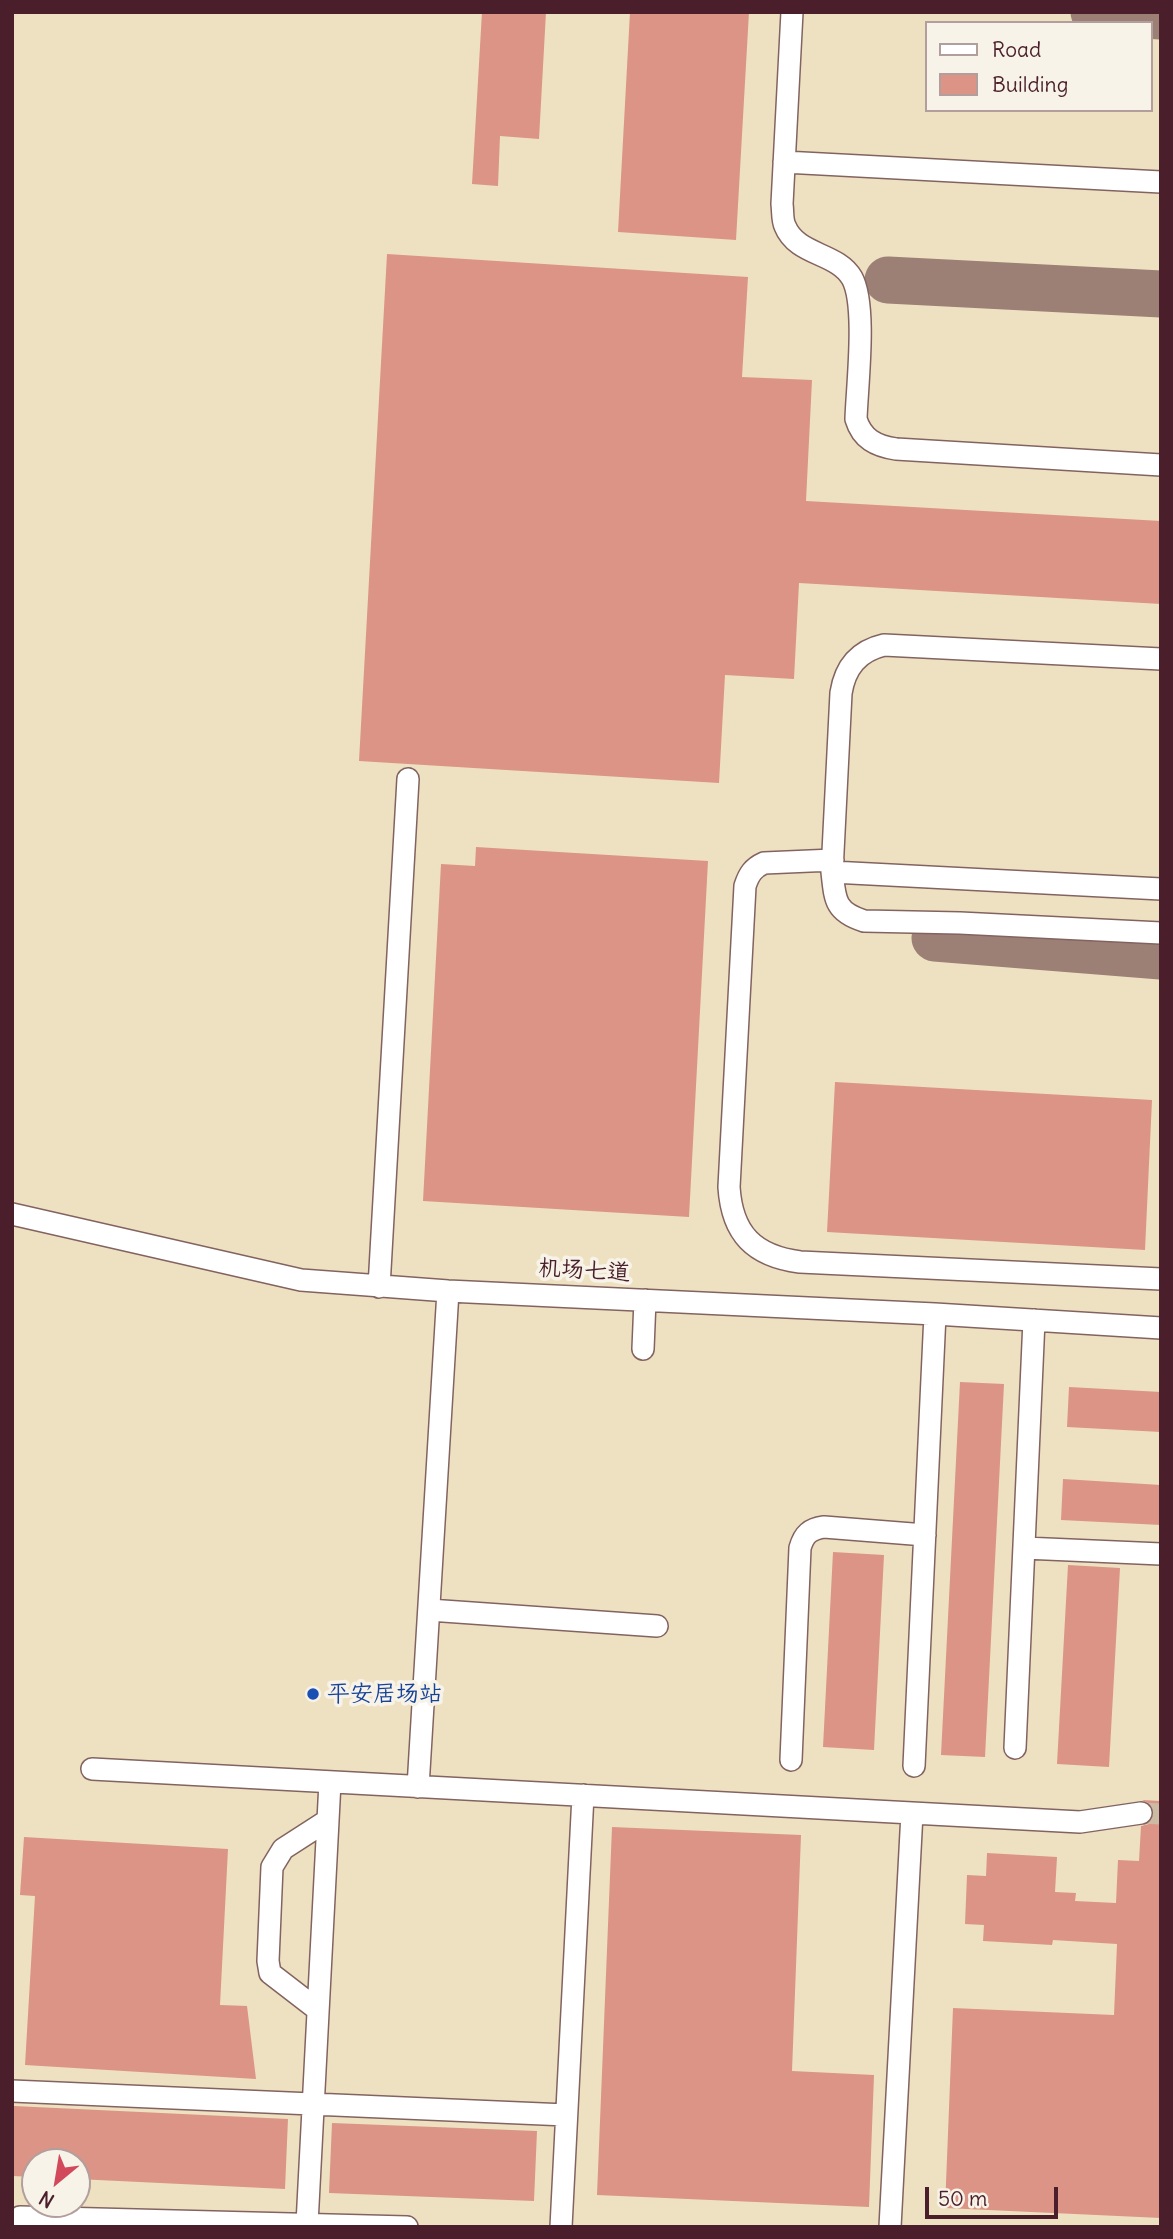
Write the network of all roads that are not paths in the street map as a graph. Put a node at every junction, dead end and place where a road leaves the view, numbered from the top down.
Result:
1 (792, 12) edge
2 (784, 162) junction
3 (1161, 181) edge
4 (1161, 465) edge
5 (1161, 659) edge
6 (408, 779) dead end
7 (832, 866) junction
8 (1161, 889) edge
9 (1161, 933) edge
10 (12, 1214) edge
11 (1161, 1279) edge
12 (379, 1287) junction
13 (448, 1291) junction
14 (645, 1300) junction
15 (935, 1314) junction
16 (1034, 1320) junction
17 (1161, 1328) edge
18 (643, 1349) dead end
19 (925, 1535) junction
20 (1024, 1548) junction
21 (1161, 1554) edge
22 (429, 1610) junction
23 (657, 1626) dead end
24 (1015, 1748) dead end
25 (791, 1760) dead end
26 (914, 1766) dead end
27 (92, 1769) dead end
28 (330, 1782) junction
29 (418, 1787) junction
30 (583, 1796) junction
31 (912, 1813) junction
32 (1141, 1813) tunnel mouth
33 (328, 1820) junction
34 (318, 2010) junction
35 (12, 2091) edge
36 (314, 2104) junction
37 (566, 2115) junction
38 (20, 2217) dead end
39 (307, 2224) junction
40 (407, 2227) edge
41 (561, 2227) edge
42 (890, 2227) edge

1 - 2 lane
2 - 3 lane
2 - 4 lane
5 - 7 lane
6 - 12 lane
7 - 8 lane
7 - 9 lane
7 - 11 lane
10 - 12 lane, 机场七道
12 - 13 lane, 机场七道
13 - 14 lane, 机场七道
13 - 22 lane
14 - 15 lane, 机场七道
14 - 18 lane
15 - 16 lane, 机场七道
15 - 19 lane
16 - 17 lane, 机场七道
16 - 20 lane
19 - 25 lane
19 - 26 lane
20 - 21 lane
20 - 24 lane
22 - 23 lane
22 - 29 lane
27 - 28 lane
28 - 29 lane
28 - 33 lane
29 - 30 lane
30 - 31 lane
30 - 37 lane
31 - 32 lane
31 - 42 lane
33 - 34 lane
33 - 34 lane
34 - 36 lane
35 - 36 lane
36 - 37 lane
36 - 39 lane
37 - 41 lane
38 - 39 lane
39 - 40 lane

